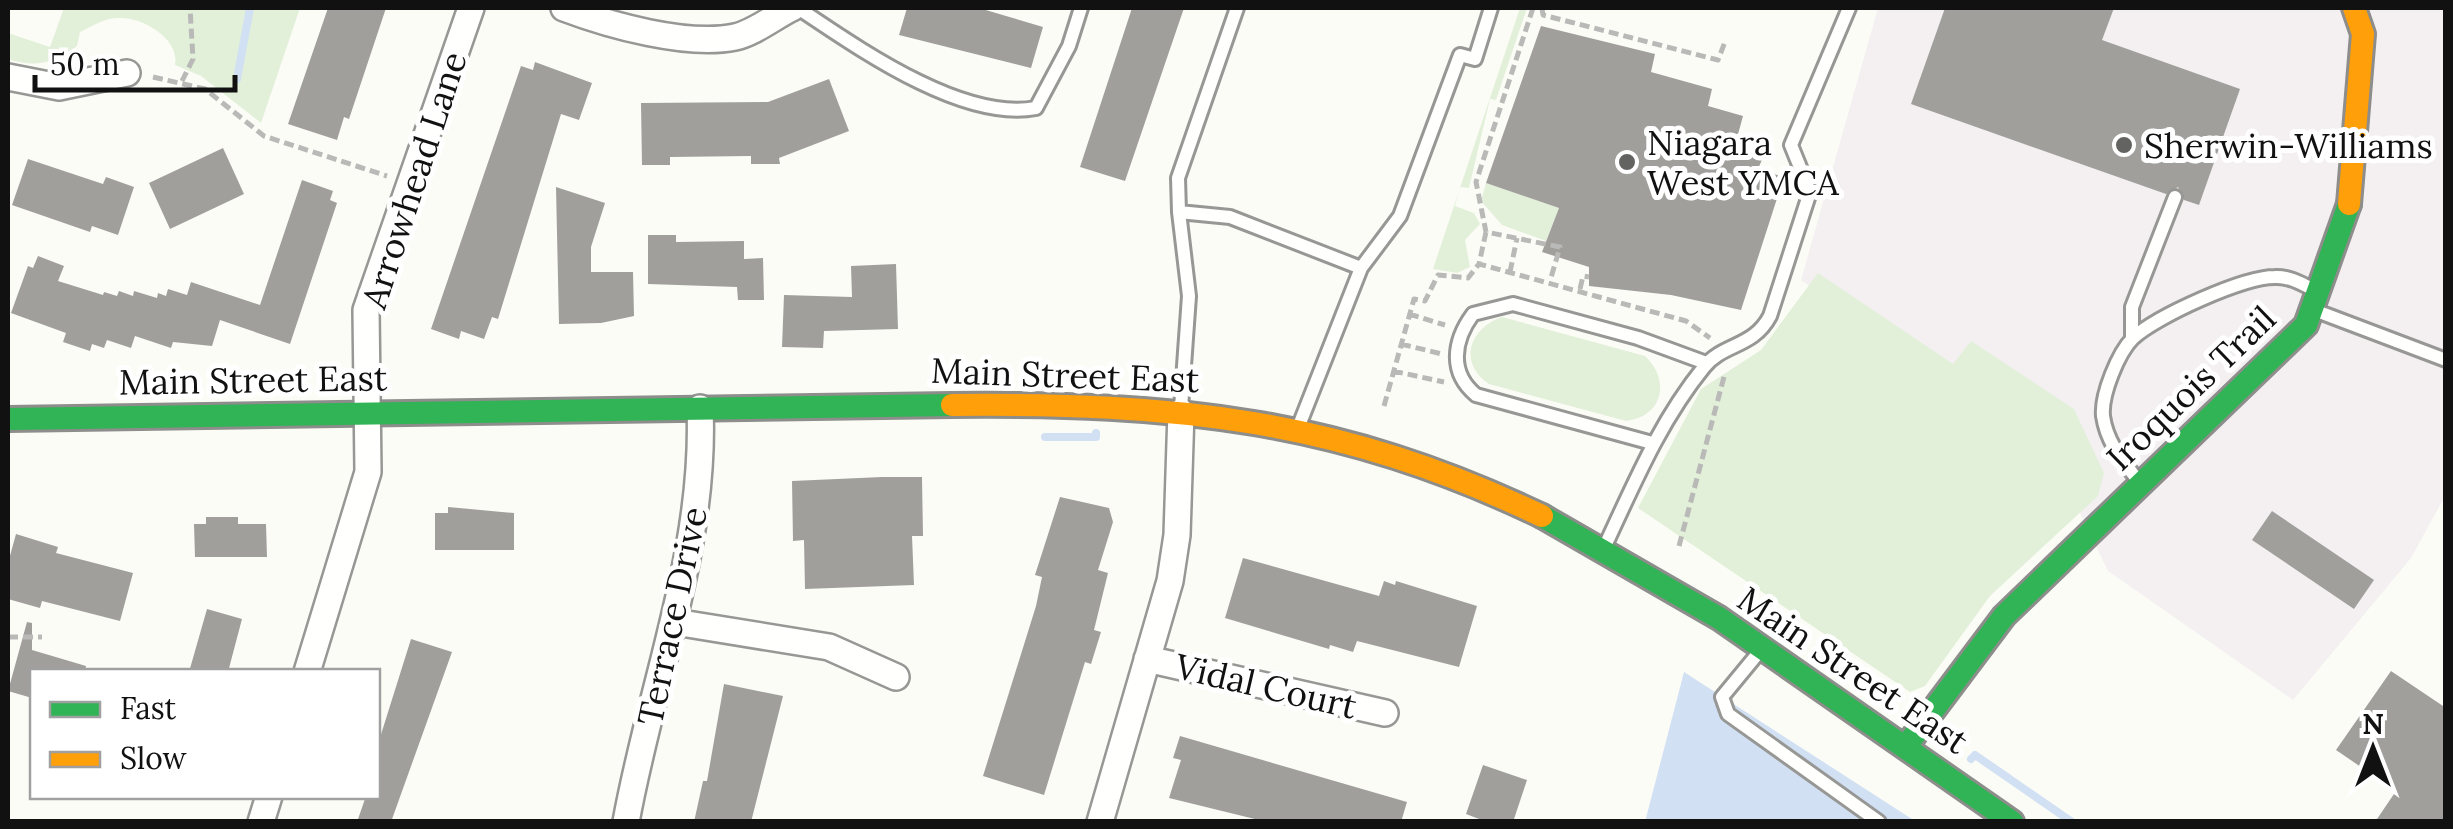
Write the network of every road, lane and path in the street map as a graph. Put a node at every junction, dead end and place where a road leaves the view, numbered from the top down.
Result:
1 (190, 8) edge
2 (471, 8) edge
3 (564, 8) edge
4 (795, 8) edge
5 (1082, 8) edge
6 (1237, 8) edge
7 (1491, 8) edge
8 (1533, 8) edge
9 (1542, 8) edge
10 (1849, 8) edge
11 (2354, 8) edge
12 (1725, 42) dead end
13 (126, 73) joint
14 (8, 77) edge
15 (182, 81) junction
16 (409, 183) junction
17 (2174, 197) dead end
18 (1179, 212) junction
19 (1486, 232) junction
20 (1517, 238) junction
21 (1479, 264) junction
22 (1361, 268) junction
23 (1510, 272) junction
24 (1589, 277) dead end
25 (1550, 281) junction
26 (1580, 289) junction
27 (2317, 301) junction
28 (1410, 314) junction
29 (1446, 325) dead end
30 (2132, 339) junction
31 (1716, 342) dead end
32 (1401, 344) junction
33 (1438, 354) dead end
34 (2446, 360) edge
35 (1706, 363) junction
36 (1726, 370) dead end
37 (1394, 371) junction
38 (1430, 381) dead end
39 (1384, 406) dead end
40 (700, 408) junction
41 (1181, 412) junction
42 (369, 414) junction
43 (8, 419) edge
44 (1297, 430) junction
45 (1652, 443) junction
46 (2142, 486) junction
47 (1679, 546) dead end
48 (1603, 550) junction
49 (675, 622) junction
50 (8, 636) edge
51 (42, 636) dead end
52 (1761, 648) junction
53 (1147, 659) junction
54 (308, 669) edge
55 (896, 678) dead end
56 (1385, 713) dead end
57 (1906, 745) junction
58 (2008, 820) edge
59 (626, 822) edge
60 (1100, 822) edge
61 (1879, 822) edge

1 - 15 path
2 - 16 street, Arrowhead Lane
3 - 4 street
4 - 5 lane
6 - 18 lane
7 - 22 lane
8 - 19 path
9 - 12 path
10 - 35 lane
11 - 27 main road, Iroquois Trail
13 - 14 street
13 - 15 path
15 - 16 path
16 - 42 street, Arrowhead Lane
17 - 30 lane
18 - 22 lane
18 - 41 lane
19 - 20 path
19 - 21 path
20 - 23 path
20 - 25 path
21 - 23 path
21 - 28 path
22 - 44 lane
23 - 25 path
24 - 26 path
25 - 26 path
26 - 31 path
27 - 30 lane
27 - 34 lane
27 - 46 main road, Iroquois Trail
28 - 29 path
28 - 32 path
30 - 46 lane
32 - 33 path
32 - 37 path
35 - 45 lane
35 - 45 lane
36 - 47 path
37 - 38 path
37 - 39 path
40 - 41 main road, Main Street East
40 - 42 main road, Main Street East
40 - 49 street, Terrace Drive
41 - 44 main road, Main Street East
41 - 53 street
42 - 43 main road, Main Street East
42 - 54 street, Arrowhead Lane
44 - 48 main road, Main Street East
45 - 48 lane
46 - 57 main road, Iroquois Trail
48 - 52 main road, Main Street East
49 - 55 street
49 - 59 street, Terrace Drive
50 - 51 path
52 - 57 main road, Main Street East
52 - 61 lane
53 - 56 street, Vidal Court
53 - 60 street
57 - 58 main road, Main Street East

